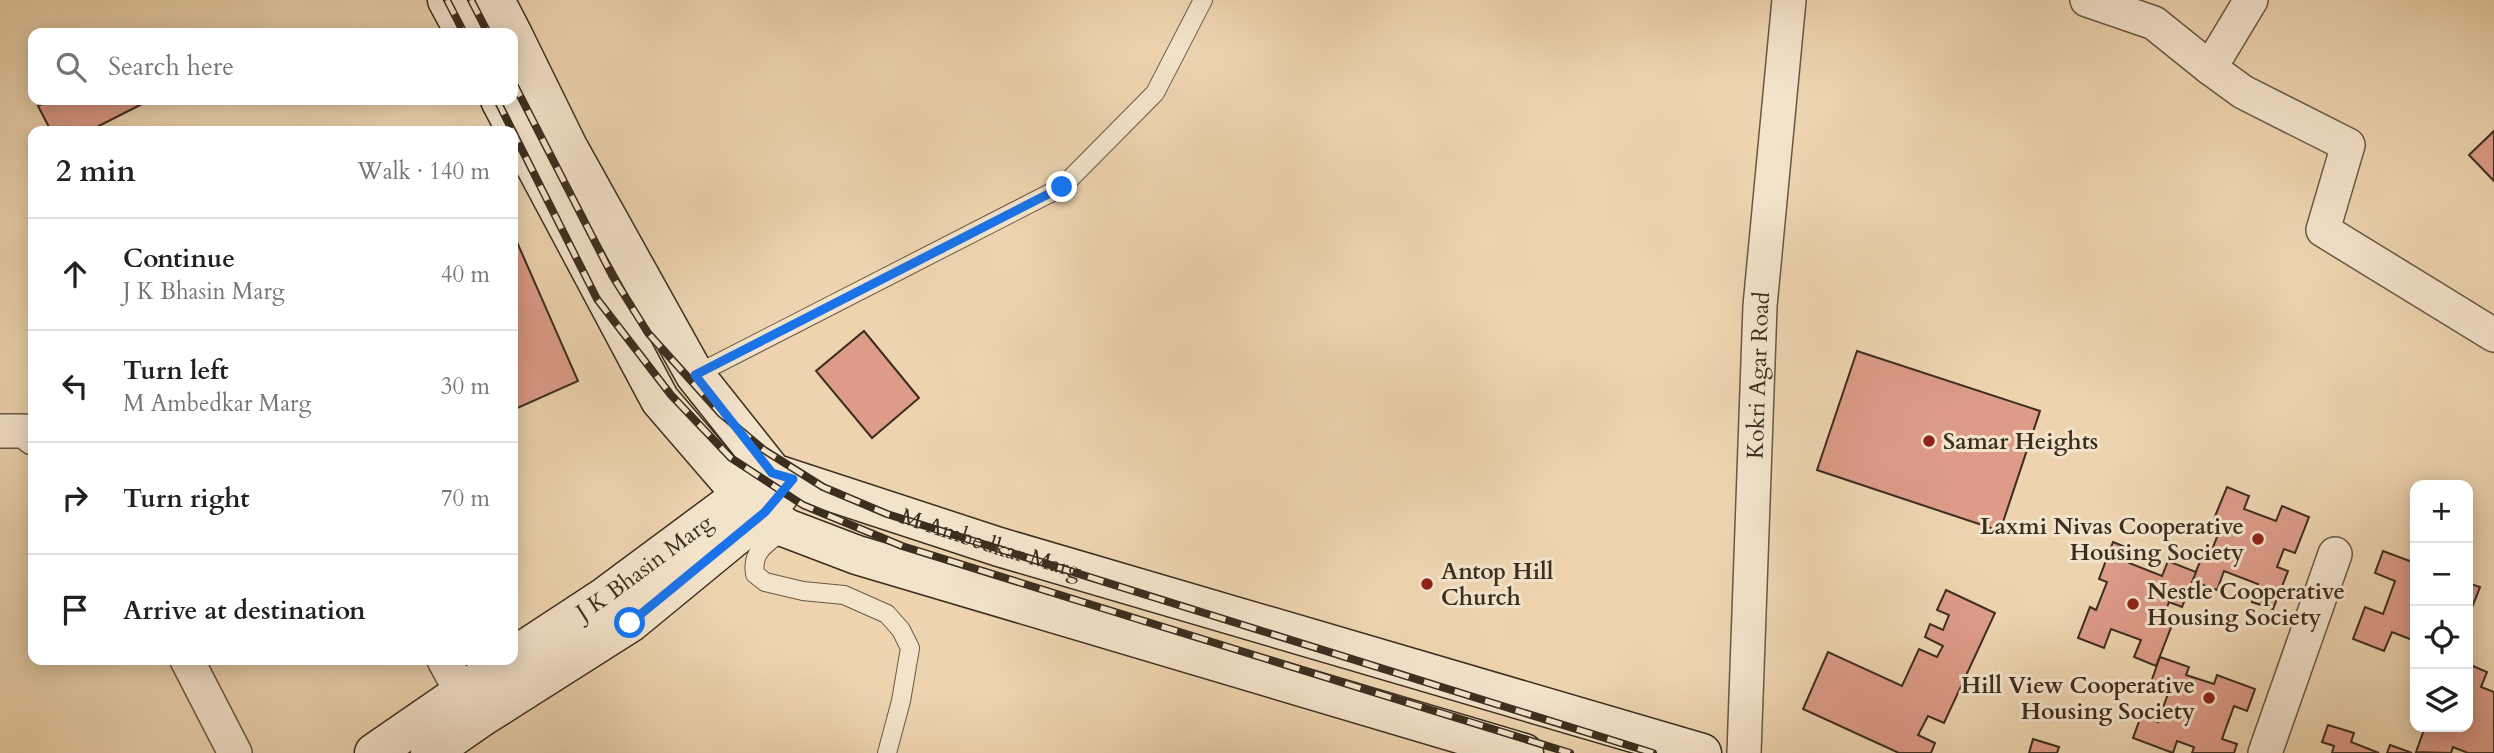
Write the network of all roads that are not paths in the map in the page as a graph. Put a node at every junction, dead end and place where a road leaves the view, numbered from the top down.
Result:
1 (447, 0) edge
2 (495, 0) edge
3 (1203, 0) edge
4 (1788, 0) edge
5 (2087, 0) edge
6 (2251, 0) edge
7 (462, 28) edge
8 (509, 28) edge
9 (518, 46) edge
10 (2210, 68) junction
11 (503, 105) edge
12 (514, 126) edge
13 (518, 134) edge
14 (2494, 335) edge
15 (695, 375) junction
16 (0, 431) edge
17 (28, 434) edge
18 (783, 476) junction
19 (764, 511) junction
20 (2335, 554) dead end
21 (518, 654) edge
22 (190, 665) edge
23 (501, 665) edge
24 (462, 689) edge
25 (235, 753) edge
26 (374, 753) edge
27 (430, 753) edge
28 (887, 753) edge
29 (1524, 753) edge
30 (1702, 753) edge
31 (1744, 753) edge
32 (2265, 753) edge

1 - 7 main road
2 - 8 main road
3 - 15 lane
4 - 31 street, Kokri Agar Road
5 - 10 street
6 - 10 street
9 - 15 main road
10 - 14 street
11 - 12 main road
13 - 19 main road
15 - 18 main road
16 - 17 street
18 - 19 main road, J K Bhasin Marg
18 - 30 main road, M Ambedkar Marg
19 - 21 main road, J K Bhasin Marg
19 - 24 main road, J K Bhasin Marg
19 - 28 lane
19 - 29 main road
20 - 32 street
22 - 25 street
23 - 24 main road, J K Bhasin Marg
24 - 26 main road, J K Bhasin Marg
24 - 27 main road, J K Bhasin Marg

